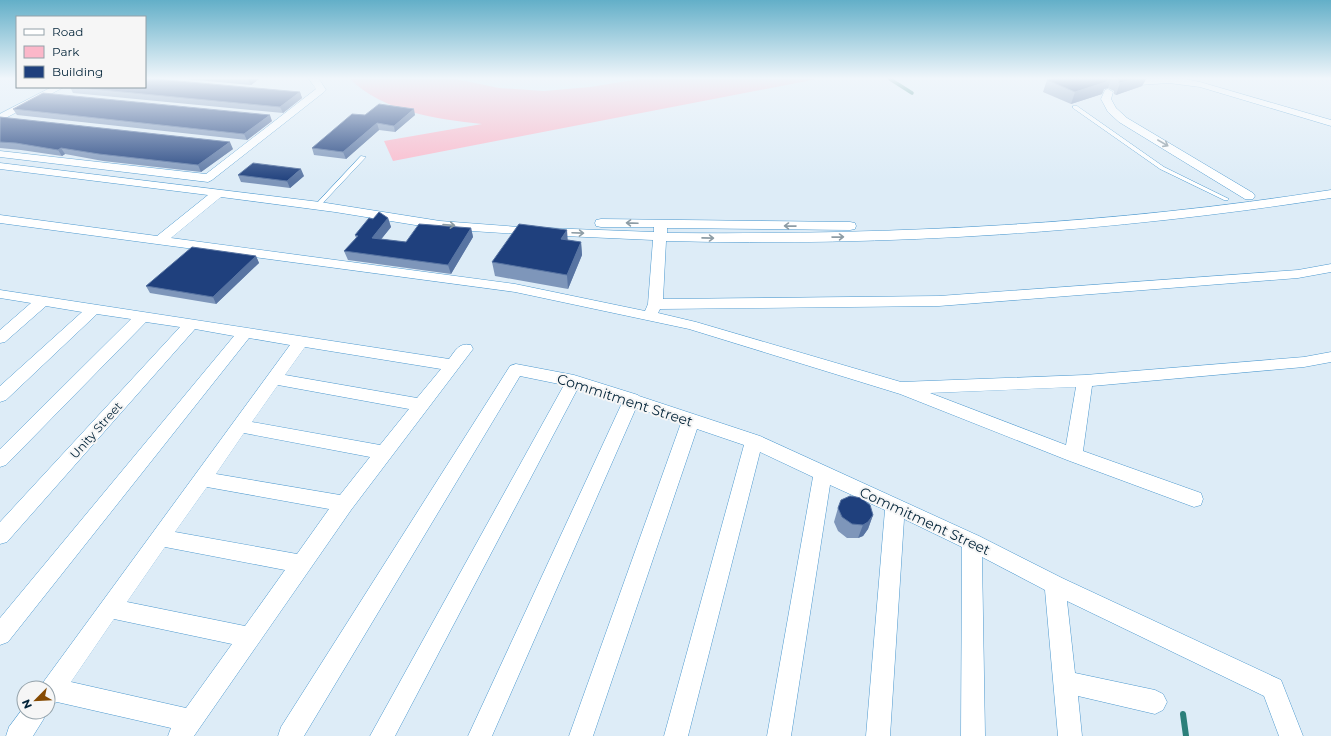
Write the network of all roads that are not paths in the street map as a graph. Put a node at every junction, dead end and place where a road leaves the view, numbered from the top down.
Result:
1 (292, 113) edge
2 (1084, 113) edge
3 (1116, 113) edge
4 (1300, 113) edge
5 (270, 117) edge
6 (1, 118) edge
7 (286, 118) junction
8 (17, 119) edge
9 (1331, 123) edge
10 (234, 144) dead end
11 (249, 146) junction
12 (0, 154) edge
13 (363, 157) dead end
14 (0, 166) edge
15 (1331, 183) edge
16 (217, 194) junction
17 (1331, 194) edge
18 (1249, 196) junction
19 (1226, 200) junction
20 (318, 205) junction
21 (0, 219) edge
22 (661, 230) junction
23 (160, 240) junction
24 (1331, 268) edge
25 (3, 290) edge
26 (43, 301) junction
27 (94, 309) junction
28 (652, 310) junction
29 (142, 317) junction
30 (191, 324) junction
31 (246, 333) junction
32 (0, 338) edge
33 (301, 341) junction
34 (465, 349) dead end
35 (1331, 357) edge
36 (454, 365) junction
37 (274, 379) junction
38 (1085, 380) junction
39 (574, 381) junction
40 (901, 388) junction
41 (0, 396) edge
42 (632, 399) junction
43 (422, 405) junction
44 (691, 420) junction
45 (240, 426) junction
46 (754, 441) junction
47 (385, 453) junction
48 (1073, 455) junction
49 (0, 460) edge
50 (823, 472) junction
51 (203, 478) junction
52 (1194, 499) dead end
53 (344, 504) junction
54 (895, 507) junction
55 (0, 536) edge
56 (160, 538) junction
57 (972, 542) junction
58 (302, 564) junction
59 (1055, 584) junction
60 (109, 608) junction
61 (0, 635) edge
62 (250, 637) junction
63 (1064, 682) junction
64 (56, 683) edge
65 (56, 693) edge
66 (1155, 702) dead end
67 (29, 720) edge
68 (185, 728) edge
69 (18, 736) edge
70 (290, 736) edge
71 (382, 736) edge
72 (480, 736) edge
73 (581, 736) edge
74 (676, 736) edge
75 (779, 736) edge
76 (878, 736) edge
77 (973, 736) edge
78 (1070, 736) edge
79 (1291, 736) edge

1 - 7 street
2 - 19 lane
3 -> 18 street
4 - 9 street
5 - 7 street
6 - 8 street
7 - 11 street
10 - 11 street
11 - 12 street
13 - 20 lane
14 - 16 street
15 - 18 street
16 - 20 street
16 - 23 street
22 -> 17 street
18 - 19 street
19 -> 22 street
20 - 22 street
21 - 23 street
22 - 28 street
23 - 28 street
24 - 28 street
25 - 26 street
26 - 27 street
26 - 32 street
27 - 29 street
27 - 41 street
28 - 40 street
29 - 30 street
29 - 49 street
30 - 31 street
30 - 55 street, Unity Street
31 - 33 street
31 - 61 street
33 - 36 street
33 - 37 street
34 - 36 street
35 - 38 street
36 - 43 street
37 - 43 street
37 - 45 street
38 - 40 street
38 - 48 street
39 - 42 street, Commitment Street
39 - 70 street, Commitment Street
39 - 71 street
40 - 48 street
42 - 44 street, Commitment Street
42 - 72 street
43 - 47 street
44 - 46 street, Commitment Street
44 - 73 street
45 - 47 street
45 - 51 street
46 - 50 street, Commitment Street
46 - 74 street
47 - 53 street
48 - 52 street
50 - 54 street, Commitment Street
50 - 75 street
51 - 53 street
51 - 56 street
53 - 58 street
54 - 57 street, Commitment Street
54 - 76 street
56 - 58 street
56 - 60 street
57 - 59 street, Commitment Street
57 - 77 street
58 - 62 street
59 - 63 street
59 - 79 street, Commitment Street
60 - 62 street
60 - 64 street
62 - 68 street
63 - 66 street
63 - 78 street
65 - 68 street
67 - 69 street

